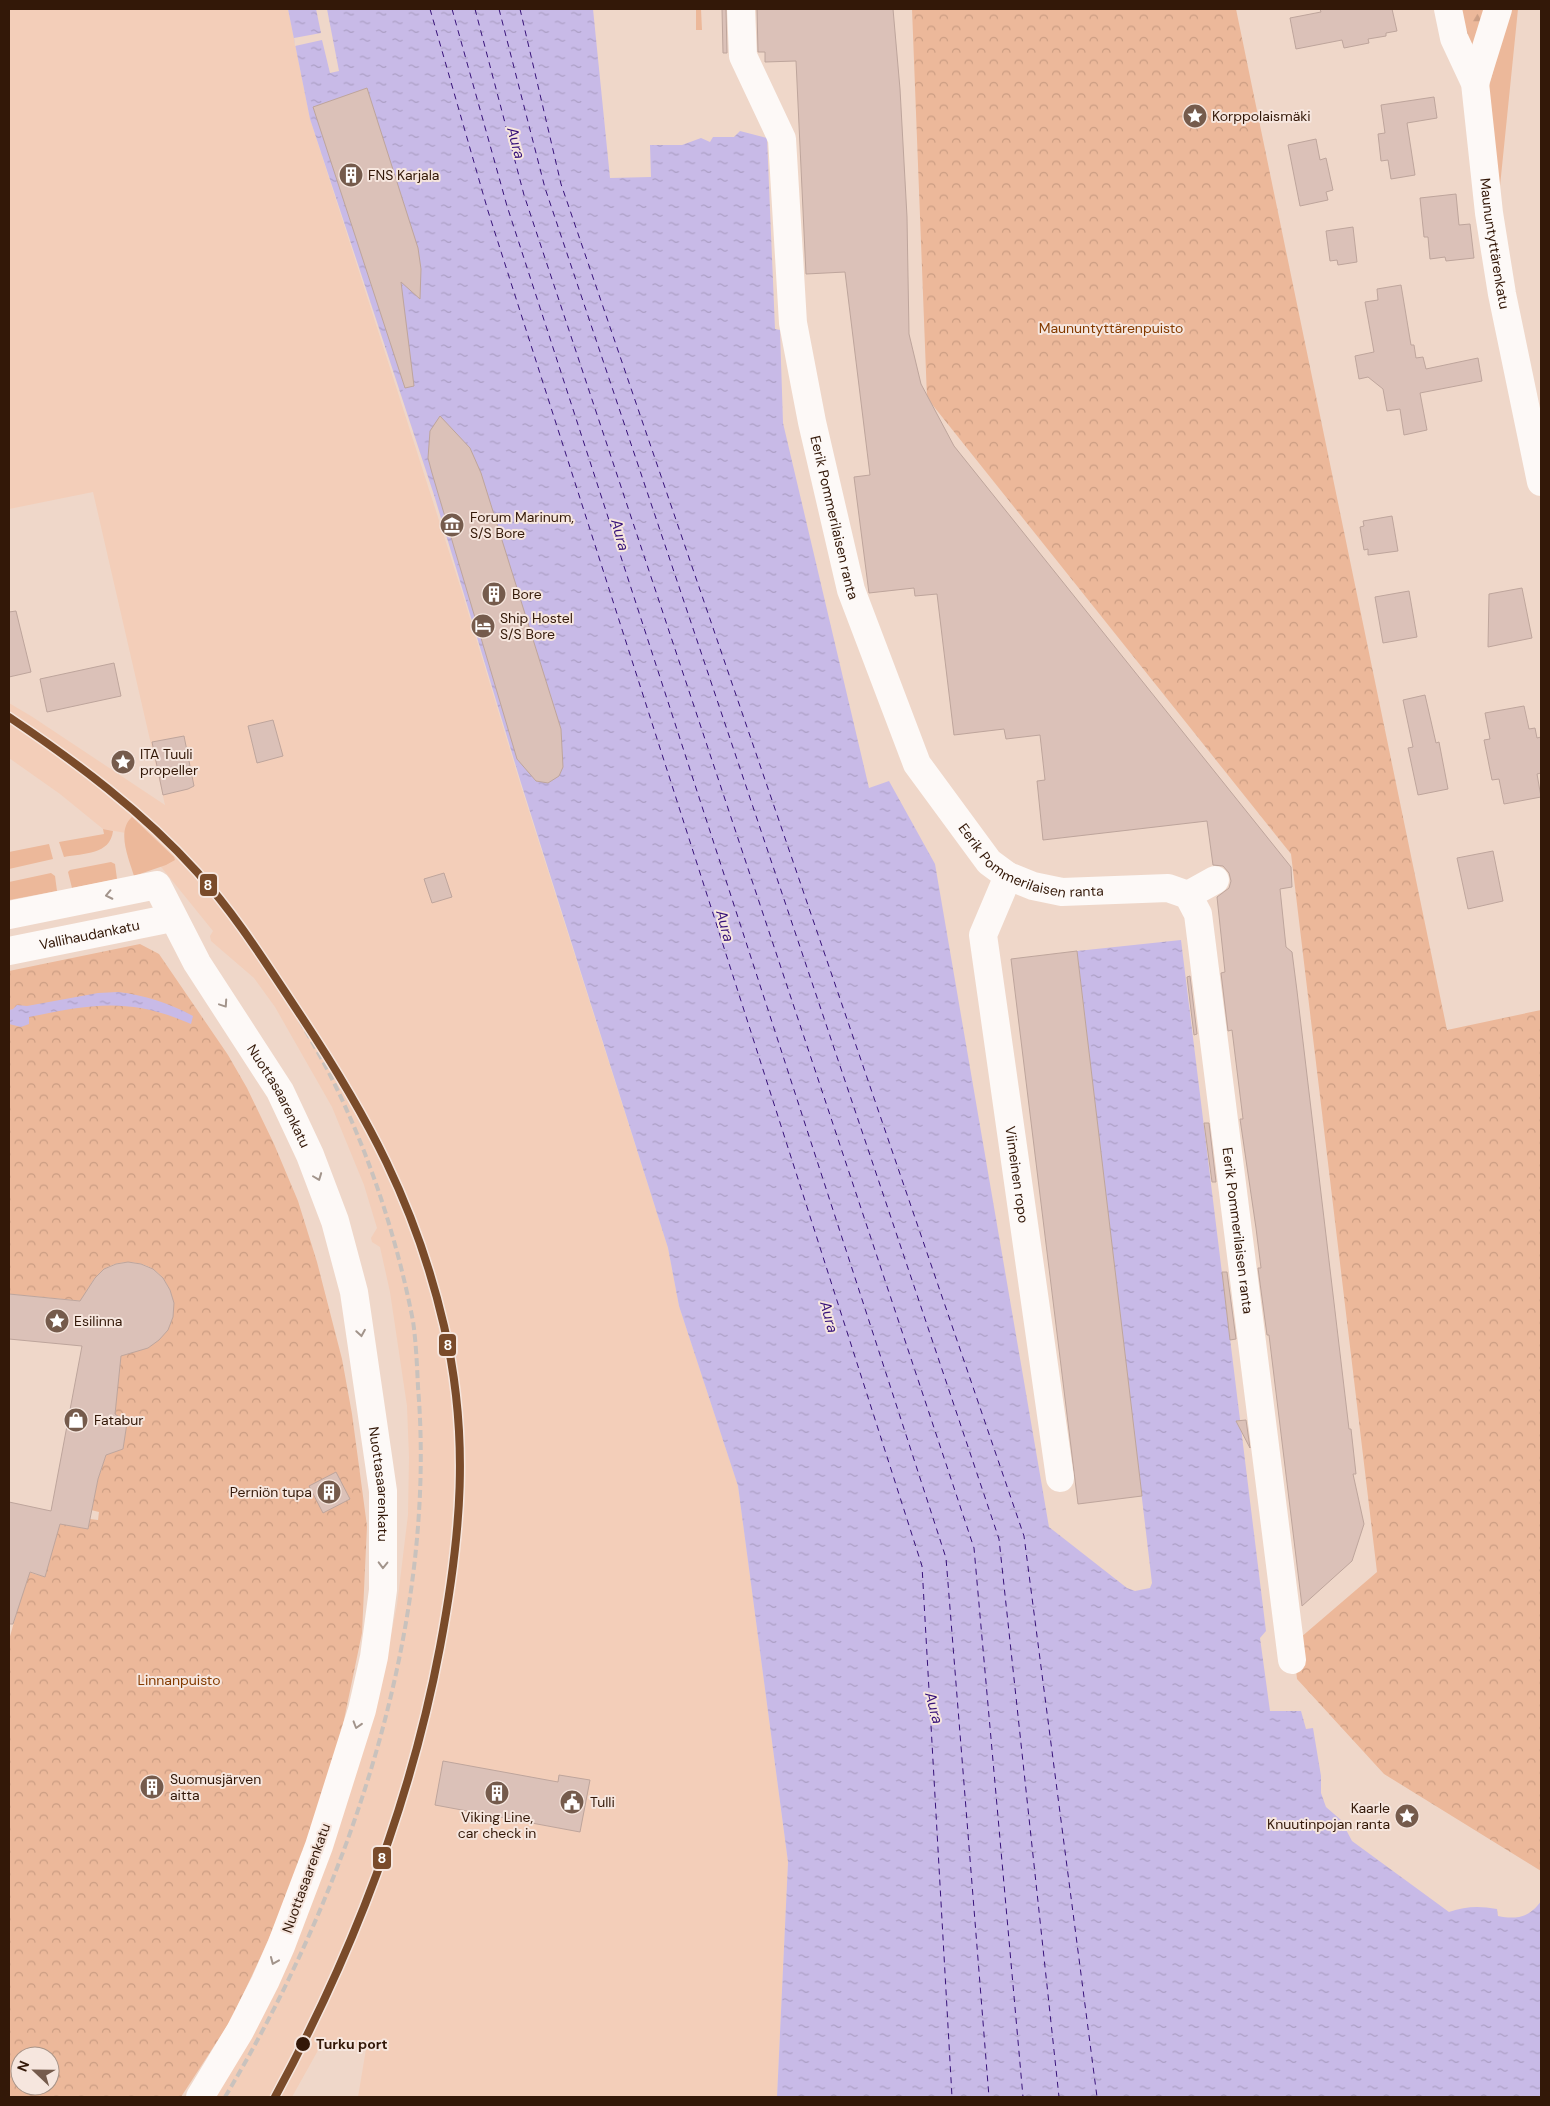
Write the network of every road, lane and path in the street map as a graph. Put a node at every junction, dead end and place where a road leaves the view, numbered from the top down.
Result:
1 (740, 9) edge
2 (1448, 9) edge
3 (1498, 9) edge
4 (1475, 83) junction
5 (1540, 473) edge
6 (1008, 876) junction
7 (1215, 880) dead end
8 (1188, 895) junction
9 (9, 915) edge
10 (172, 918) junction
11 (9, 951) edge
12 (1060, 1478) dead end
13 (1292, 1660) dead end
14 (200, 2097) edge

1 - 6 street, Eerik Pommerilaisen ranta
2 - 4 street, Maununtyttärenkatu
3 - 4 street
4 - 5 street, Maununtyttärenkatu
6 - 8 street, Eerik Pommerilaisen ranta
6 - 12 street, Viimeinen ropo
7 - 8 street
8 - 13 street, Eerik Pommerilaisen ranta
10 -> 9 street, Nuottasaarenkatu
10 - 11 street, Vallihaudankatu
10 -> 14 street, Nuottasaarenkatu

